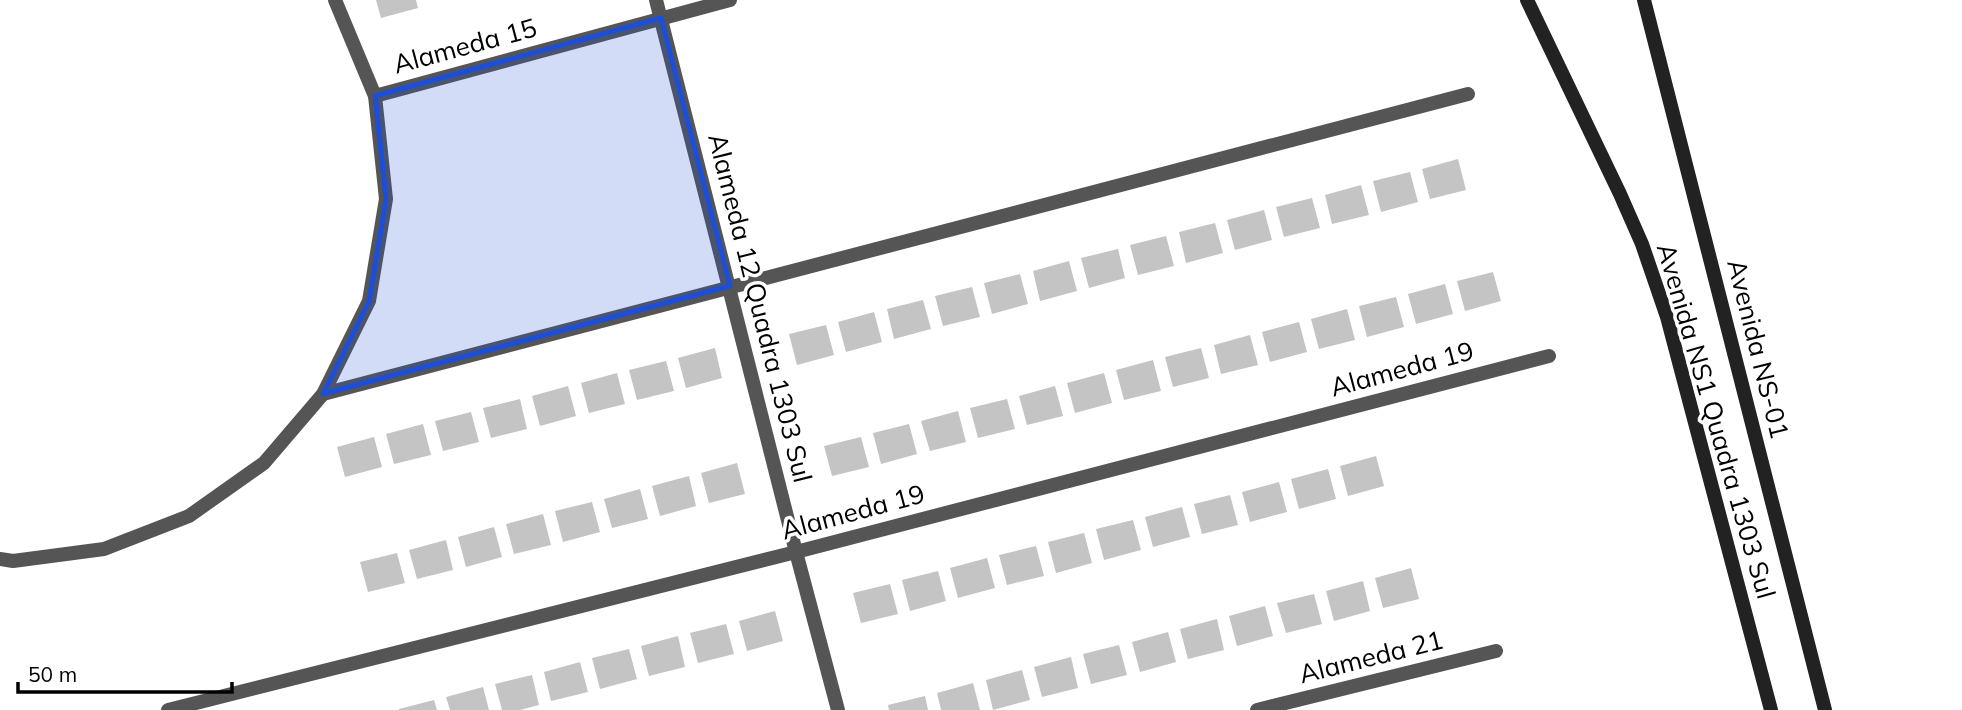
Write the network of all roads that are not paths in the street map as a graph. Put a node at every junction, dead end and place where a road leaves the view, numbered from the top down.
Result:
1 (335, 0) edge
2 (656, 0) edge
3 (730, 0) edge
4 (1527, 0) edge
5 (1644, 0) edge
6 (661, 18) junction
7 (1468, 94) dead end
8 (374, 96) junction
9 (730, 286) junction
10 (1549, 355) dead end
11 (323, 394) junction
12 (796, 552) junction
13 (0, 559) edge
14 (1496, 651) dead end
15 (168, 710) edge
16 (838, 710) edge
17 (1257, 710) edge
18 (1771, 710) edge
19 (1825, 710) edge

1 - 8 street
2 - 6 street, Alameda 12 Quadra 1303 Sul
3 - 6 street, Alameda 15
4 - 18 street, Avenida NS1 Quadra 1303 Sul
5 - 19 street, Avenida NS-01
6 - 8 street, Alameda 15
6 - 9 street, Alameda 12 Quadra 1303 Sul
7 - 9 street
8 - 11 street
9 - 11 street
9 - 12 street, Alameda 12 Quadra 1303 Sul
10 - 12 street, Alameda 19
11 - 13 street
12 - 15 street, Alameda 19
12 - 16 street, Alameda 12 Quadra 1303 Sul
14 - 17 street, Alameda 21

